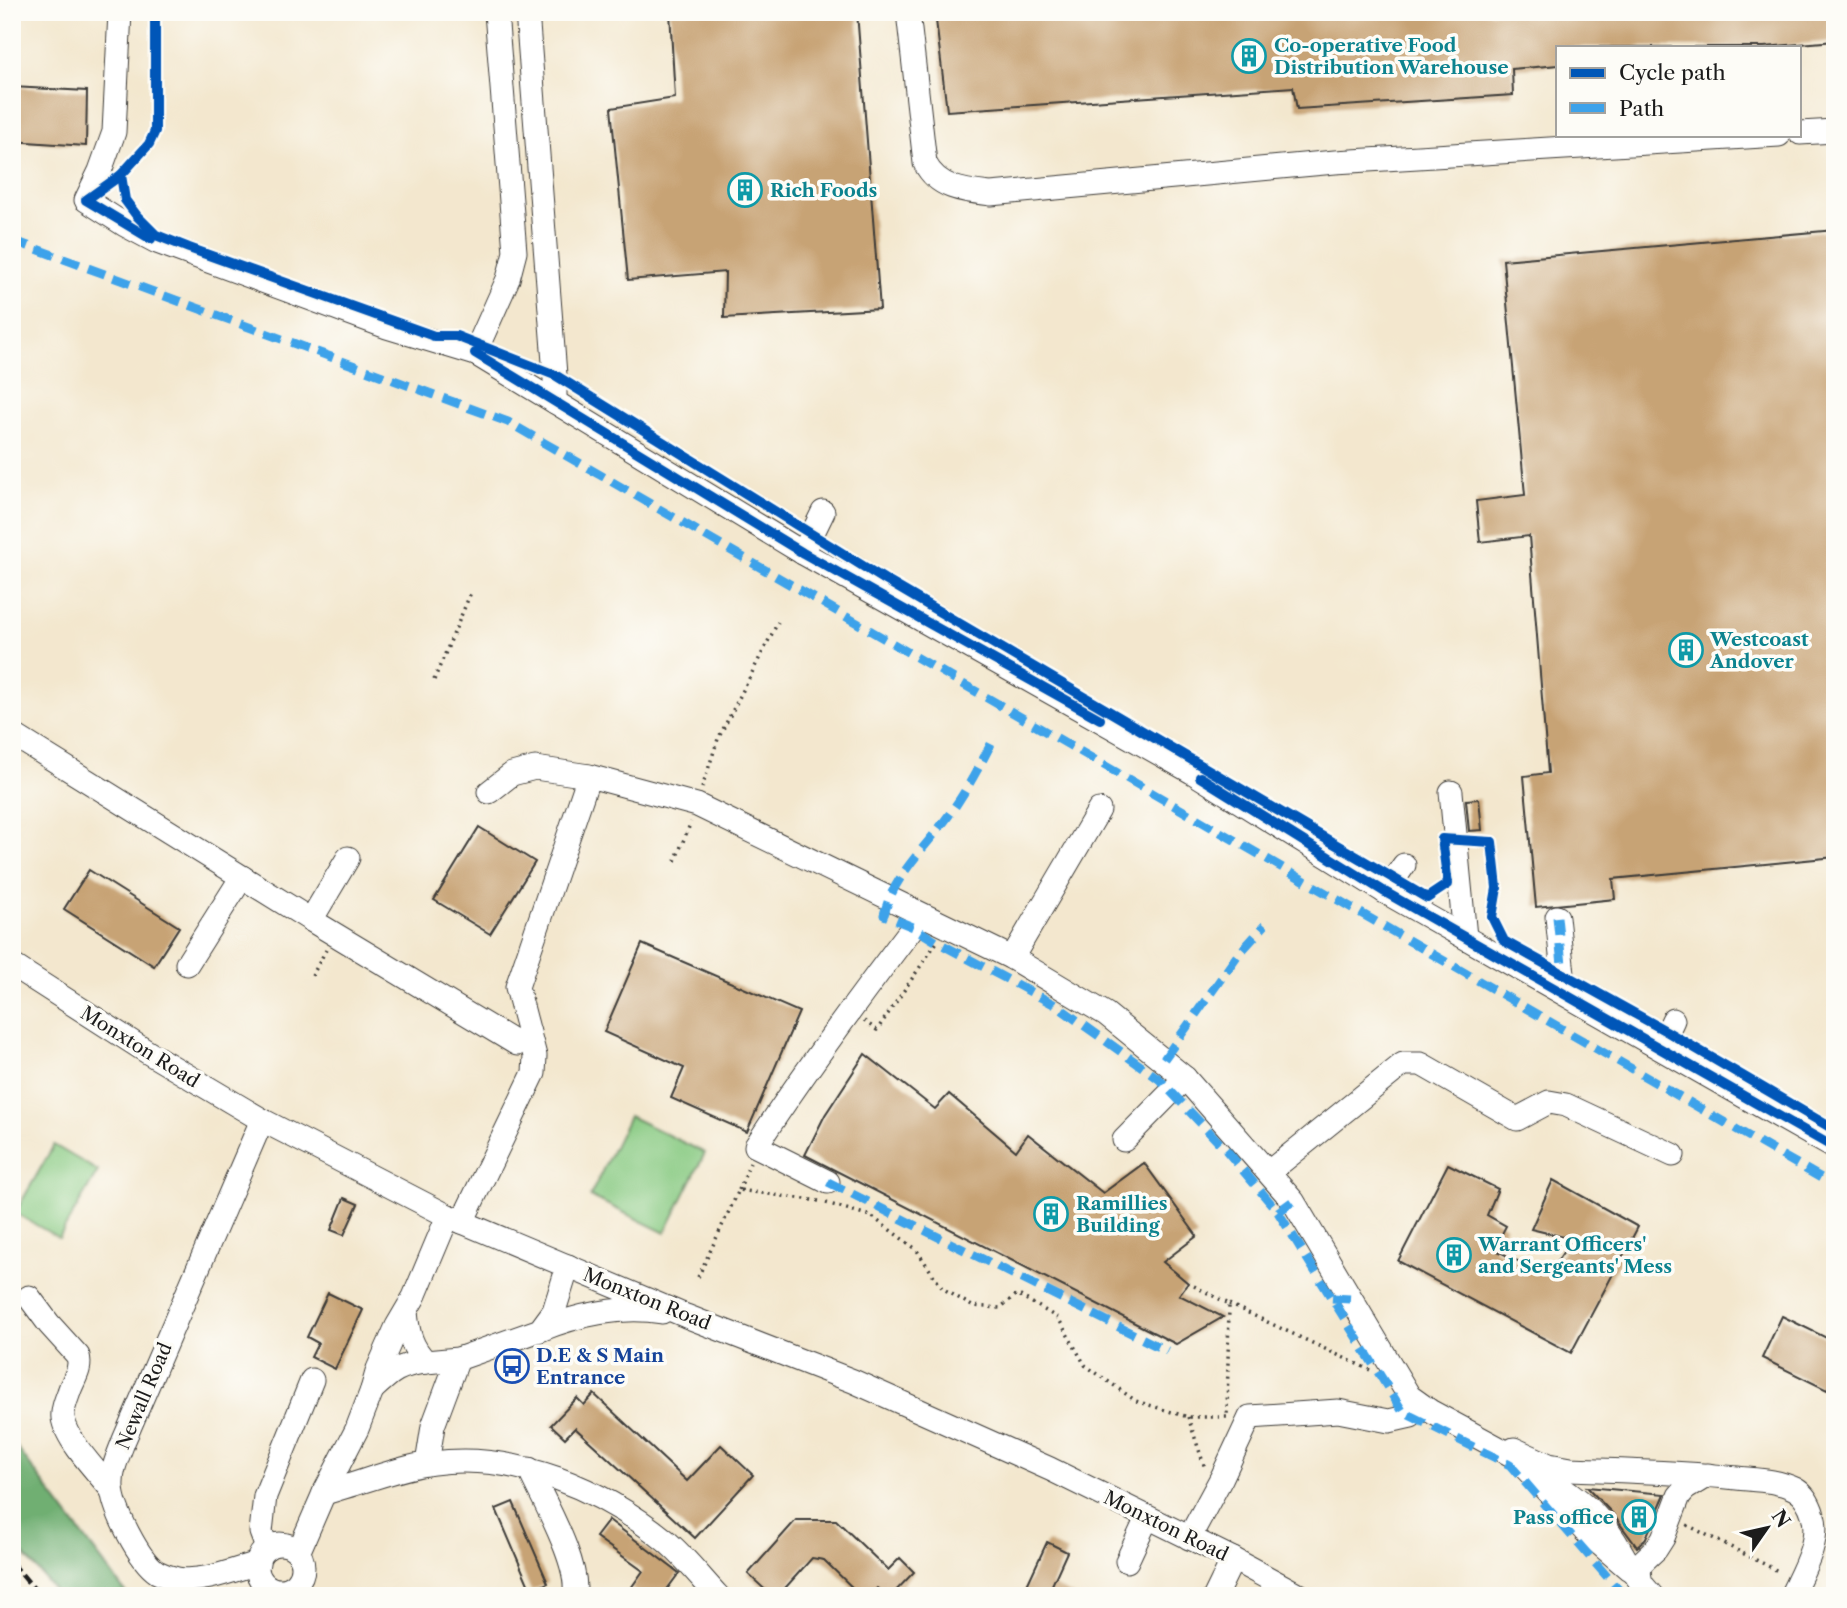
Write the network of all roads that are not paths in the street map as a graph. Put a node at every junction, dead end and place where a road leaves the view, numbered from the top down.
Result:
1 (120, 12) edge
2 (496, 12) edge
3 (527, 12) edge
4 (908, 12) edge
5 (1835, 131) edge
6 (1801, 134) edge
7 (1763, 136) edge
8 (477, 350) junction
9 (555, 402) junction
10 (823, 512) dead end
11 (803, 552) junction
12 (12, 734) edge
13 (589, 776) junction
14 (489, 792) dead end
15 (1451, 793) dead end
16 (1099, 810) dead end
17 (348, 858) dead end
18 (1404, 865) dead end
19 (242, 877) junction
20 (1385, 892) junction
21 (922, 915) junction
22 (1557, 917) dead end
23 (311, 919) junction
24 (1465, 937) junction
25 (1012, 958) junction
26 (187, 964) dead end
27 (12, 965) edge
28 (1563, 974) dead end
29 (1673, 1020) dead end
30 (529, 1033) junction
31 (1660, 1048) junction
32 (1185, 1078) junction
33 (262, 1120) junction
34 (1124, 1140) dead end
35 (1835, 1148) edge
36 (1673, 1155) dead end
37 (1269, 1172) junction
38 (828, 1182) dead end
39 (455, 1219) junction
40 (568, 1266) junction
41 (29, 1297) dead end
42 (406, 1312) junction
43 (686, 1316) junction
44 (540, 1330) junction
45 (458, 1359) junction
46 (426, 1362) junction
47 (312, 1380) dead end
48 (372, 1390) junction
49 (1411, 1416) dead end
50 (1447, 1421) junction
51 (427, 1464) junction
52 (529, 1469) junction
53 (1708, 1475) junction
54 (112, 1490) junction
55 (324, 1493) junction
56 (1147, 1518) junction
57 (1189, 1538) junction
58 (298, 1553) junction
59 (262, 1556) junction
60 (1233, 1559) junction
61 (1127, 1561) dead end
62 (1641, 1583) edge
63 (1795, 1588) edge
64 (706, 1591) edge
65 (574, 1596) edge
66 (1214, 1596) edge
67 (1301, 1596) edge

1 - 8 street
2 - 8 street
3 - 9 street
4 - 7 street
5 - 6 street
8 - 9 street
9 - 11 street
10 - 11 street
11 - 20 street
12 - 19 street
13 - 14 street
13 - 21 street
13 - 30 street
15 - 24 street
16 - 25 street
17 - 23 street
18 - 20 street
19 - 23 street
19 - 26 street
20 - 24 street
21 - 25 street
21 - 38 street
22 - 28 street
23 - 30 street
24 - 31 street
25 - 32 street
27 - 33 street, Monxton Road
29 - 31 street
30 - 39 street
31 - 35 street
32 - 34 street
32 - 37 street
33 - 39 street, Monxton Road
33 - 54 street, Newall Road
36 - 37 street
37 - 50 street
39 - 40 street, Monxton Road
39 - 42 street
40 - 43 street, Monxton Road
40 - 44 street
41 - 54 street
42 - 46 street
42 - 48 street
43 - 44 street
43 - 56 street, Monxton Road
44 - 45 street
45 - 46 street
45 - 51 street
46 - 48 street
47 - 59 street
48 - 55 street
49 - 57 street
50 - 53 street
50 - 62 street
51 - 52 street
51 - 55 street
52 - 64 street
52 - 65 street
53 - 62 street
53 - 63 street
54 - 59 street, Newall Road
55 - 58 street
56 - 57 street, Monxton Road
56 - 61 street
57 - 60 street, Monxton Road
58 - 59 street
58 - 59 street
60 - 66 street
60 - 67 street, Monxton Road

